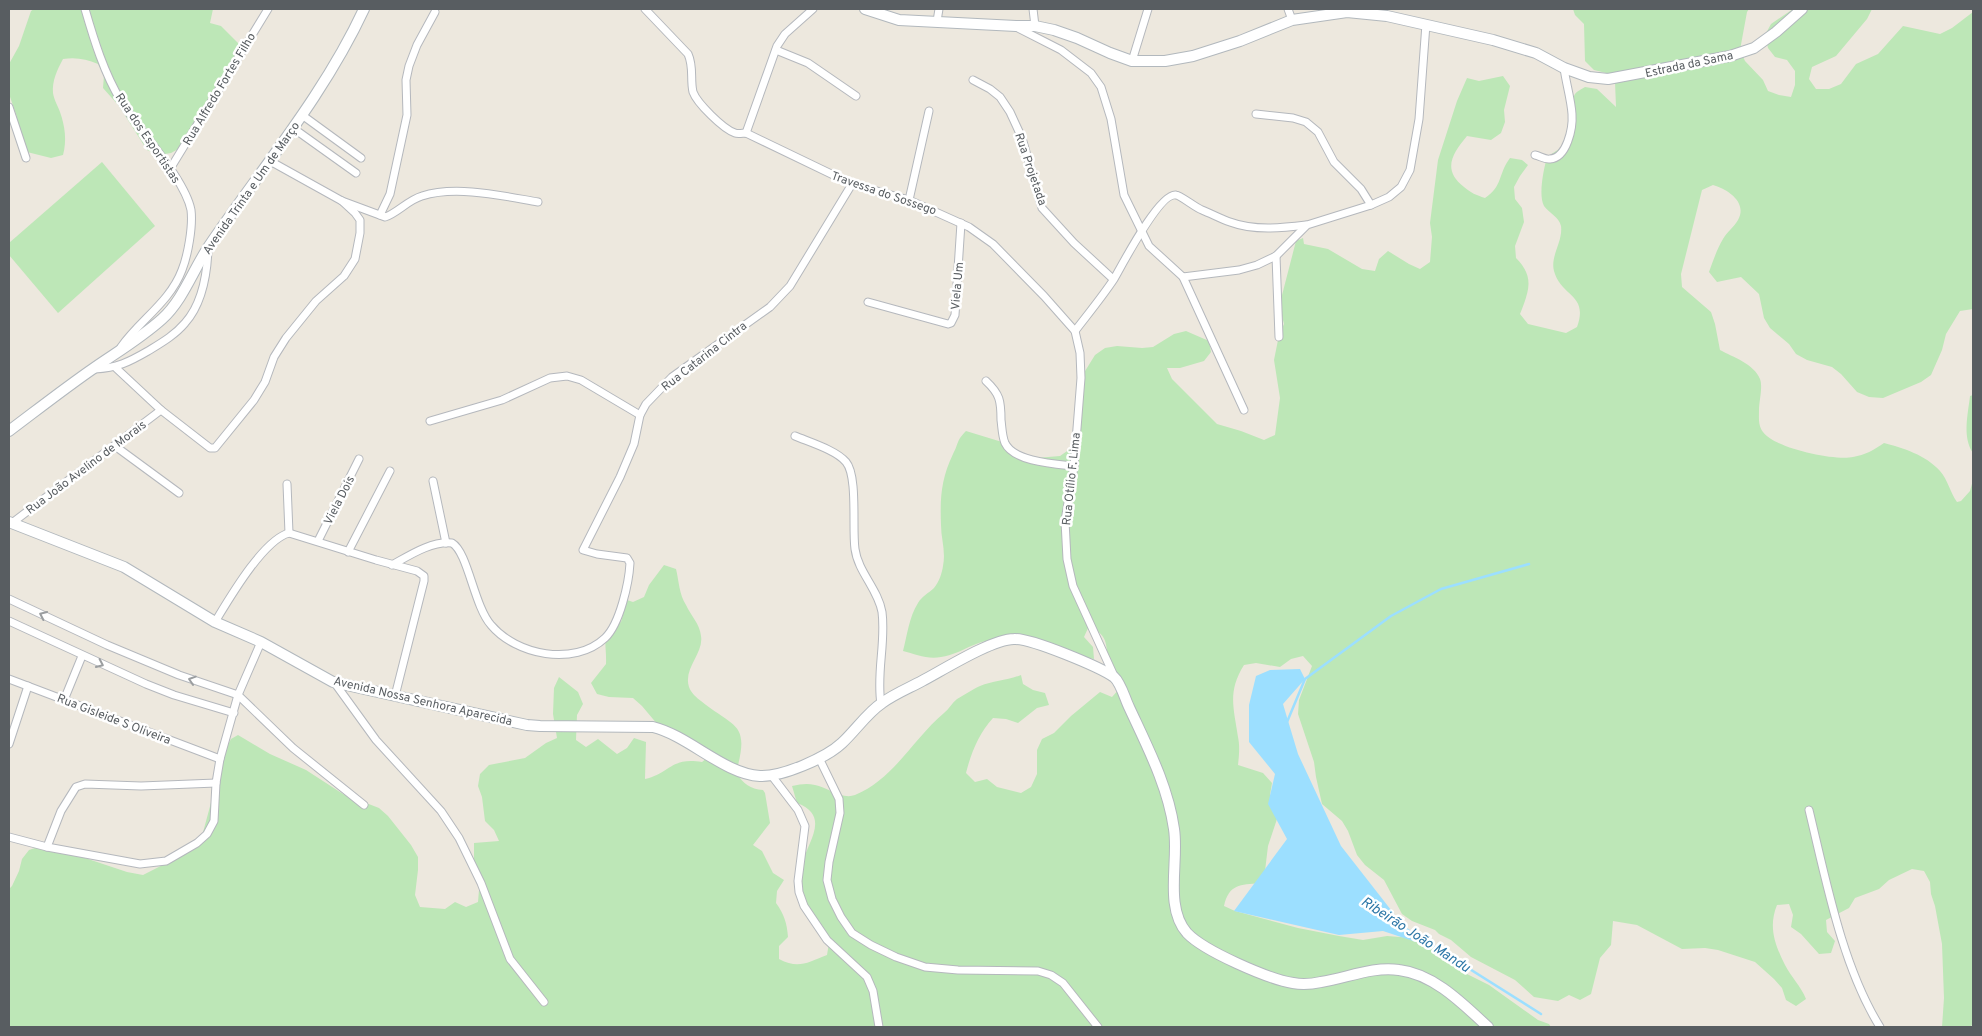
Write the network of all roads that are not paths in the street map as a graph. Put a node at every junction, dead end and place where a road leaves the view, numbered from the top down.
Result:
1 (85, 9) edge
2 (268, 9) edge
3 (364, 9) edge
4 (645, 9) edge
5 (813, 9) edge
6 (939, 9) edge
7 (1033, 9) edge
8 (1148, 9) edge
9 (1288, 9) edge
10 (1802, 9) edge
11 (868, 10) edge
12 (435, 12) dead end
13 (1292, 20) junction
14 (937, 21) junction
15 (1426, 24) junction
16 (1016, 26) junction
17 (1035, 26) junction
18 (776, 50) junction
19 (1132, 61) junction
20 (1564, 68) junction
21 (973, 80) dead end
22 (856, 96) dead end
23 (9, 107) edge
24 (929, 111) dead end
25 (1256, 114) dead end
26 (302, 115) junction
27 (293, 128) junction
28 (746, 133) junction
29 (1535, 155) dead end
30 (26, 158) dead end
31 (361, 158) dead end
32 (270, 161) junction
33 (170, 169) junction
34 (356, 173) dead end
35 (852, 184) junction
36 (909, 200) junction
37 (342, 201) junction
38 (538, 202) dead end
39 (1371, 205) junction
40 (380, 215) junction
41 (960, 223) junction
42 (1307, 225) junction
43 (1141, 232) junction
44 (208, 247) junction
45 (1276, 256) junction
46 (1183, 277) junction
47 (1113, 279) junction
48 (868, 302) dead end
49 (148, 318) joint
50 (1075, 331) junction
51 (1279, 337) dead end
52 (119, 350) junction
53 (116, 368) junction
54 (92, 369) junction
55 (986, 381) dead end
56 (161, 410) junction
57 (1244, 410) dead end
58 (640, 415) junction
59 (430, 421) dead end
60 (9, 431) edge
61 (795, 436) dead end
62 (115, 446) junction
63 (360, 459) dead end
64 (1074, 466) junction
65 (390, 471) dead end
66 (433, 481) dead end
67 (287, 484) dead end
68 (179, 493) dead end
69 (10, 523) edge
70 (289, 533) junction
71 (318, 541) junction
72 (446, 542) junction
73 (348, 552) junction
74 (392, 565) junction
75 (9, 599) edge
76 (9, 621) edge
77 (215, 622) junction
78 (260, 642) junction
79 (82, 656) junction
80 (1116, 678) junction
81 (9, 679) edge
82 (334, 682) junction
83 (28, 686) junction
84 (238, 695) junction
85 (395, 696) junction
86 (64, 700) junction
87 (881, 704) junction
88 (234, 713) junction
89 (9, 744) edge
90 (818, 758) junction
91 (220, 759) junction
92 (772, 776) junction
93 (216, 783) junction
94 (364, 805) dead end
95 (1809, 810) dead end
96 (9, 837) edge
97 (47, 847) junction
98 (544, 1002) dead end
99 (879, 1027) edge
100 (1098, 1027) edge
101 (1488, 1027) edge
102 (1880, 1027) edge

1 - 33 street, Rua dos Esportistas
2 - 33 street, Rua Alfredo Fortes Filho
3 - 26 street, Avenida Trinta e Um de Março
4 - 28 street, Travessa do Sossego
5 - 18 street
6 - 14 street
7 - 17 street
8 - 19 street
9 - 13 street
10 - 20 street, Estrada da Sama
11 - 14 street
12 - 40 street
13 - 15 street
13 - 19 street
14 - 16 street
15 - 20 street
15 - 39 street
16 - 17 street
16 - 43 street
17 - 19 street
18 - 22 street
18 - 28 street
20 - 29 street
21 - 47 street, Rua Projetada
23 - 30 street
24 - 36 street
25 - 39 street
26 - 27 street, Avenida Trinta e Um de Março
26 - 31 street
27 - 32 street, Avenida Trinta e Um de Março
27 - 34 street
28 - 35 street, Travessa do Sossego
32 - 37 street
32 - 44 street, Avenida Trinta e Um de Março
33 - 49 street, Rua dos Esportistas
35 - 36 street, Travessa do Sossego
35 - 58 street, Rua Catarina Cintra
36 - 41 street, Travessa do Sossego
37 - 40 street
37 - 56 street
38 - 40 street
39 - 42 street
41 - 48 street, Viela Um
41 - 50 street, Travessa do Sossego
42 - 43 street
42 - 45 street
43 - 46 street
43 - 47 street
44 - 52 street, Avenida Trinta e Um de Março
44 - 53 street
45 - 46 street
45 - 51 street
46 - 57 street
47 - 50 street
49 - 52 street, Avenida Trinta e Um de Março
50 - 64 street, Rua Otílio F. Lima
52 - 54 street, Avenida Trinta e Um de Março
53 - 54 street
53 - 56 street
54 - 60 street, Avenida Trinta e Um de Março
55 - 64 street
56 - 62 street, Rua João Avelino de Morais
58 - 59 street
58 - 72 street, Rua Catarina Cintra
61 - 87 street
62 - 68 street
62 - 69 street, Rua João Avelino de Morais
63 - 71 street, Viela Dois
64 - 80 street, Rua Otílio F. Lima
65 - 73 street
66 - 72 street
67 - 70 street
69 - 77 street, Avenida Nossa Senhora Aparecida
70 - 71 street
70 - 77 street
71 - 73 street
72 - 74 street
73 - 74 street
74 - 85 street
84 -> 75 street
76 - 79 street
77 - 78 street, Avenida Nossa Senhora Aparecida
78 - 82 street, Avenida Nossa Senhora Aparecida
78 - 84 street
79 - 86 street
79 -> 88 street
80 - 87 street
80 - 101 street
81 - 83 street, Rua Gisleide S Oliveira
82 - 85 street, Avenida Nossa Senhora Aparecida
82 - 98 street
83 - 86 street, Rua Gisleide S Oliveira
83 - 89 street
84 - 88 street
84 - 94 street
85 - 92 street, Avenida Nossa Senhora Aparecida
86 - 91 street, Rua Gisleide S Oliveira
87 - 90 street
88 - 91 street
90 - 92 street
90 - 100 street
91 - 93 street
92 - 99 street
93 - 97 street
93 - 97 street
95 - 102 street
96 - 97 street

